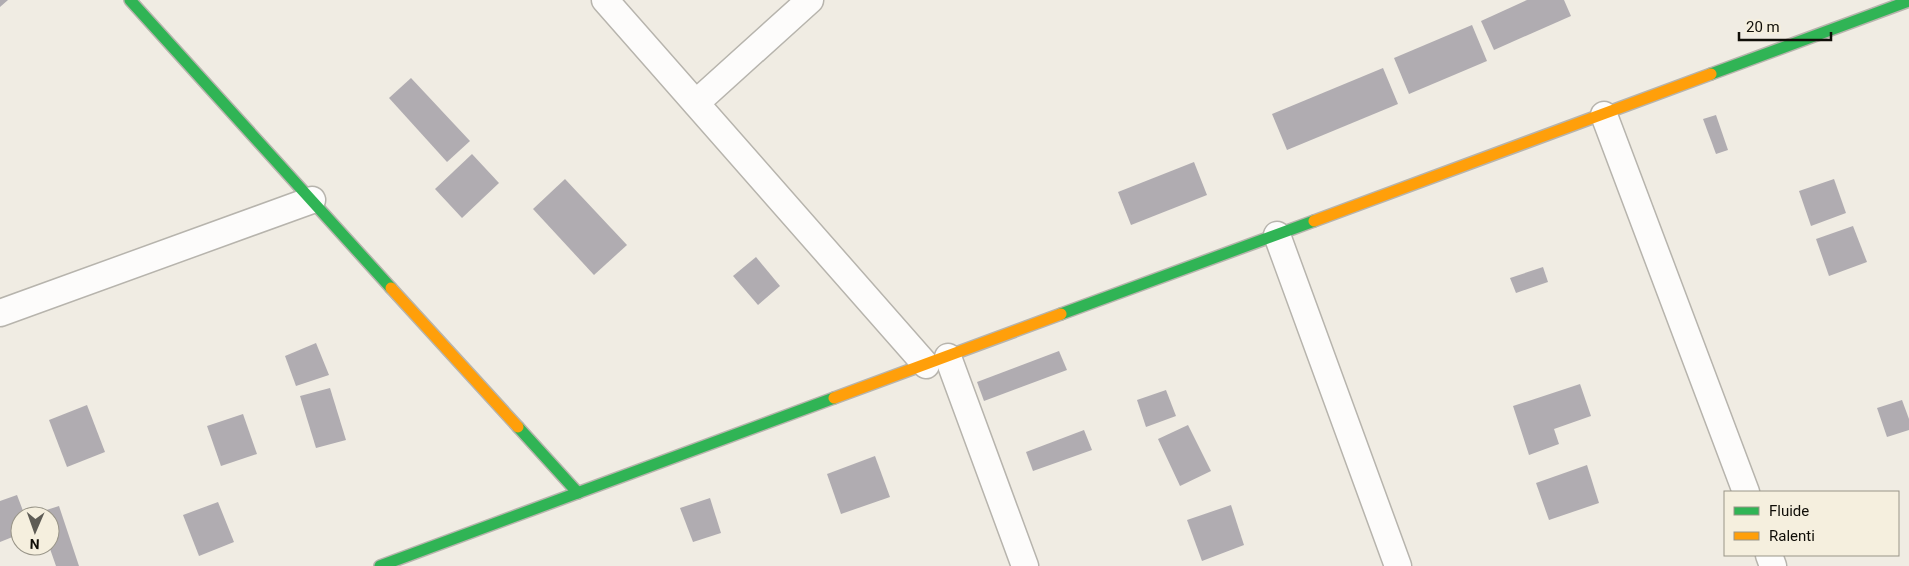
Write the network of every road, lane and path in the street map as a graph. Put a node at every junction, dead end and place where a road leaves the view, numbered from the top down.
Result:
1 (130, 0) edge
2 (605, 0) edge
3 (810, 0) edge
4 (1909, 1) edge
5 (696, 103) junction
6 (1604, 115) junction
7 (312, 200) junction
8 (1277, 235) junction
9 (0, 312) edge
10 (937, 361) junction
11 (1746, 491) edge
12 (578, 493) junction
13 (380, 566) edge
14 (1024, 566) edge
15 (1398, 566) edge

1 - 7 street
2 - 5 street
3 - 5 street
4 - 6 street
5 - 10 street
6 - 8 street
6 - 11 street
7 - 9 street
7 - 12 street
8 - 10 street
8 - 15 street
10 - 12 street
10 - 14 street
12 - 13 street

